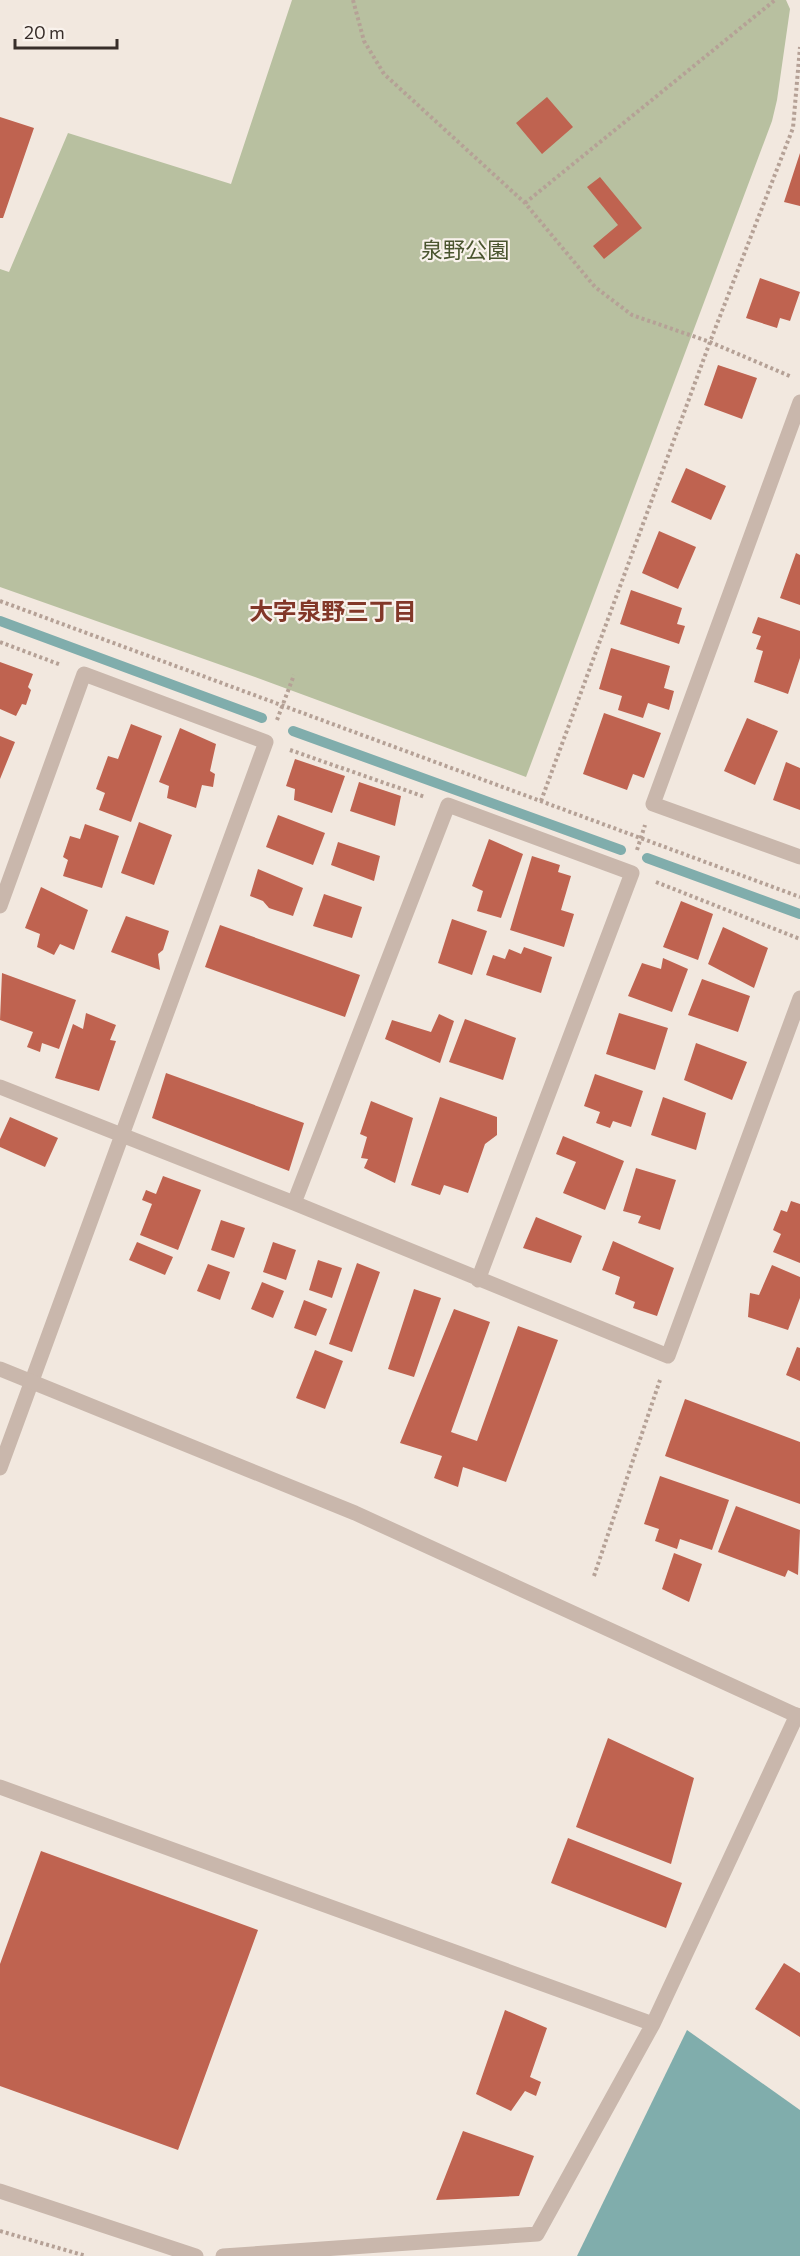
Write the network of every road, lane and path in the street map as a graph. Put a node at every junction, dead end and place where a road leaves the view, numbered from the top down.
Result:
1 (353, 0) edge
2 (775, 0) edge
3 (800, 47) edge
4 (525, 203) junction
5 (710, 342) junction
6 (800, 381) edge
7 (800, 402) edge
8 (0, 601) edge
9 (0, 642) edge
10 (84, 674) junction
11 (294, 675) dead end
12 (283, 706) junction
13 (267, 742) junction
14 (541, 801) junction
15 (653, 804) junction
16 (448, 805) junction
17 (640, 839) junction
18 (800, 857) edge
19 (632, 873) junction
20 (800, 897) edge
21 (0, 906) edge
22 (800, 939) edge
23 (800, 998) edge
24 (0, 1088) edge
25 (122, 1137) junction
26 (294, 1203) junction
27 (478, 1280) junction
28 (668, 1356) junction
29 (0, 1368) edge
30 (33, 1381) junction
31 (0, 1468) edge
32 (594, 1576) dead end
33 (799, 1713) edge
34 (0, 1787) edge
35 (653, 2024) junction
36 (0, 2192) edge
37 (0, 2231) edge
38 (86, 2256) edge
39 (196, 2256) edge
40 (223, 2256) edge

1 - 4 path
2 - 4 path
3 - 5 path
4 - 5 path
5 - 6 path
5 - 14 path
7 - 15 street
8 - 12 path
9 - 10 path
10 - 13 street
10 - 21 street
11 - 12 path
12 - 13 path
12 - 14 path
13 - 16 path
13 - 25 street
14 - 17 path
15 - 17 path
15 - 18 street
16 - 19 street
16 - 26 street
17 - 19 path
17 - 20 path
19 - 22 path
19 - 27 street
23 - 28 street
24 - 25 street
25 - 26 street
25 - 30 street
26 - 27 street
27 - 28 street
28 - 32 path
29 - 30 street
30 - 31 street
30 - 33 street
33 - 35 street
34 - 35 street
35 - 40 street
36 - 39 street
37 - 38 path

